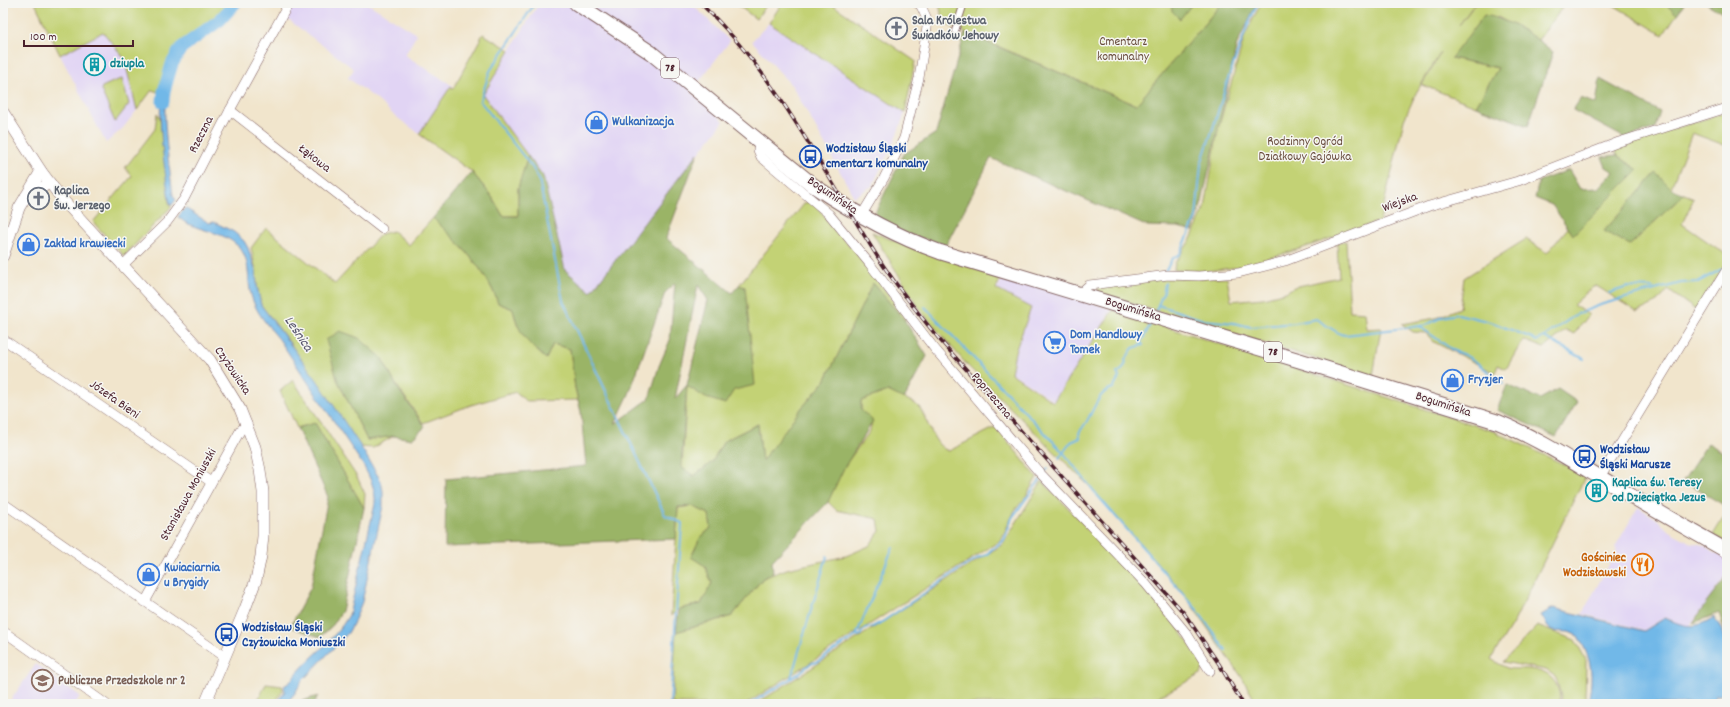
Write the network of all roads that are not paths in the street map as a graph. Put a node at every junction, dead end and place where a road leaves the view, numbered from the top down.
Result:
1 (289, 3) edge
2 (576, 3) edge
3 (918, 3) edge
4 (964, 3) edge
5 (955, 31) dead end
6 (1727, 108) edge
7 (230, 110) junction
8 (3, 112) edge
9 (759, 140) junction
10 (41, 171) junction
11 (50, 183) junction
12 (26, 196) junction
13 (861, 216) junction
14 (382, 229) dead end
15 (3, 256) edge
16 (122, 266) junction
17 (1727, 269) edge
18 (1079, 294) junction
19 (3, 339) edge
20 (247, 424) junction
21 (1600, 477) junction
22 (211, 482) junction
23 (3, 502) edge
24 (1727, 551) edge
25 (145, 602) junction
26 (3, 631) edge
27 (225, 657) junction
28 (1210, 671) dead end
29 (106, 704) edge
30 (205, 704) edge

1 - 7 street, Rzeczna
2 - 9 main road, Bogumińska / 78
3 - 13 street, Bogumińska
4 - 5 street
6 - 18 street, Wiejska
7 - 14 street, Łąkowa
7 - 16 street, Rzeczna
8 - 10 street, Czyżowicka
9 - 13 main road, Bogumińska / 78
9 - 28 street, Poprzeczna
10 - 11 street, Czyżowicka
10 - 12 street
11 - 12 street
11 - 16 street, Czyżowicka
12 - 15 street
13 - 18 main road, Bogumińska / 78
16 - 20 street, Czyżowicka
17 - 21 street
18 - 21 main road, Bogumińska / 78
19 - 22 street, Józefa Bieni
20 - 22 street, Stanisława Moniuszki
20 - 27 street, Czyżowicka
21 - 24 main road, Bogumińska / 78
22 - 25 street, Stanisława Moniuszki
23 - 25 street
25 - 27 street
26 - 29 street
27 - 30 street, Czyżowicka

